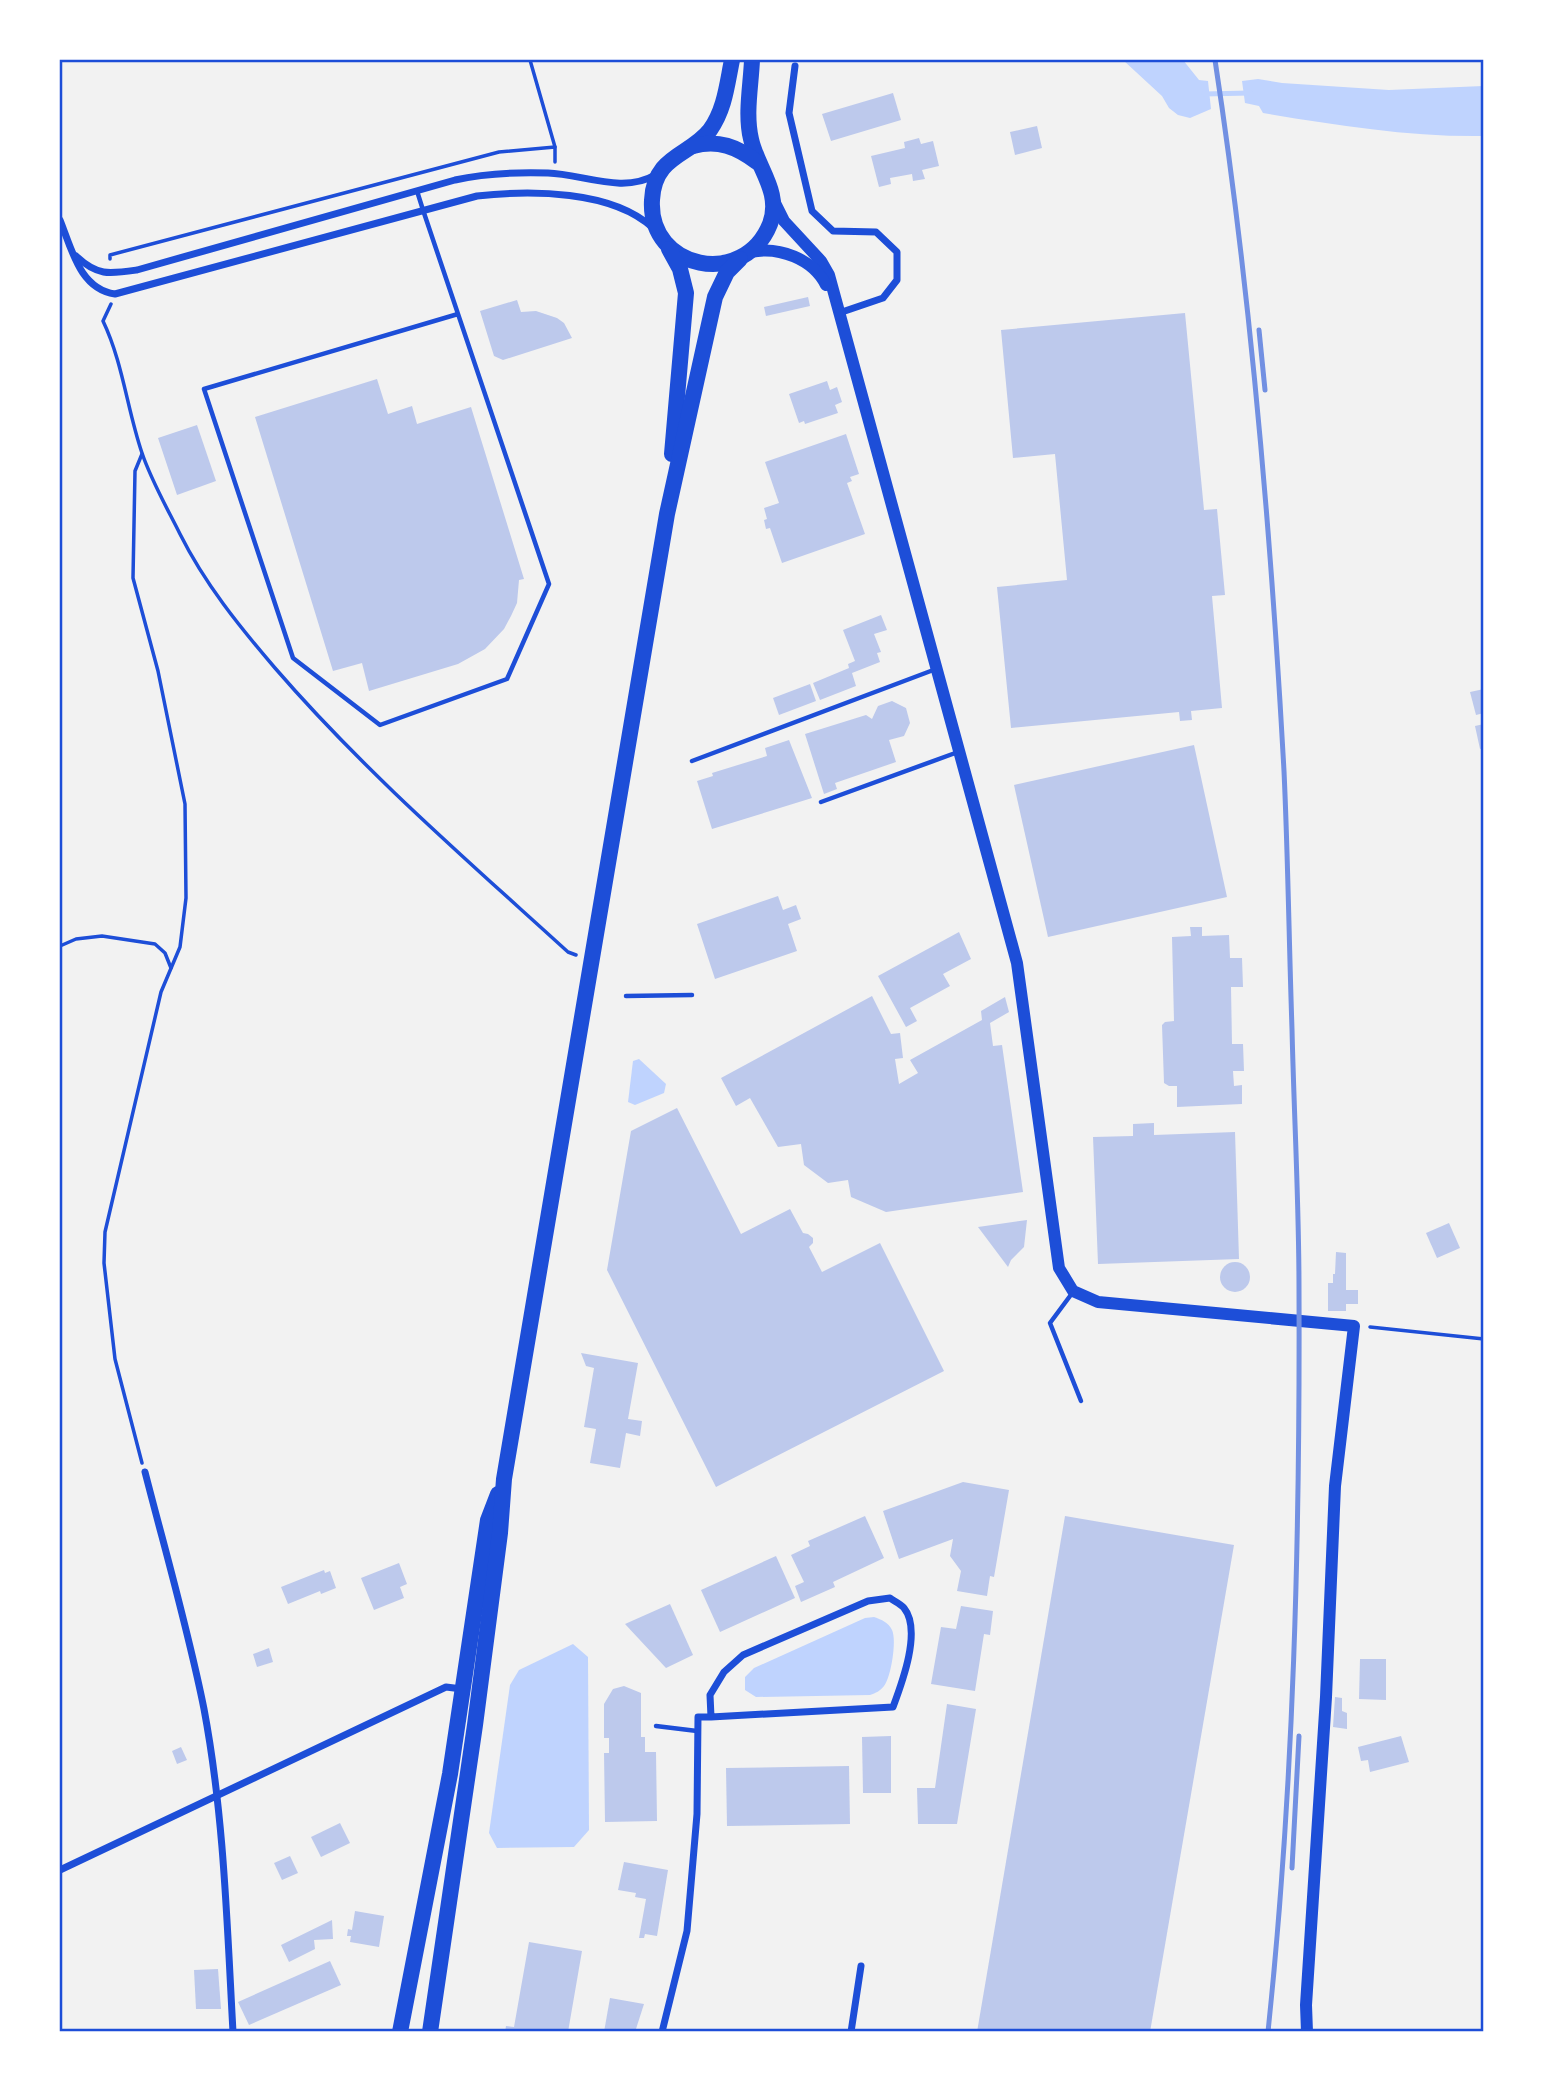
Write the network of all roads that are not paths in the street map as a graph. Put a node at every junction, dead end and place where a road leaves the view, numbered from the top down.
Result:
1 (732, 60) edge
2 (752, 60) edge
3 (795, 66) dead end
4 (687, 148) junction
5 (757, 162) junction
6 (661, 170) junction
7 (416, 191) junction
8 (774, 200) junction
9 (423, 210) junction
10 (60, 220) edge
11 (663, 239) junction
12 (73, 254) junction
13 (745, 255) junction
14 (837, 308) junction
15 (458, 314) junction
16 (667, 514) junction
17 (936, 669) junction
18 (959, 752) junction
19 (692, 761) dead end
20 (821, 802) dead end
21 (692, 995) dead end
22 (626, 996) dead end
23 (1073, 1292) junction
24 (1081, 1401) dead end
25 (145, 1472) road end
26 (504, 1479) junction
27 (462, 1689) junction
28 (710, 1717) junction
29 (656, 1726) dead end
30 (698, 1731) junction
31 (217, 1795) junction
32 (60, 1870) edge
33 (861, 1966) dead end
34 (233, 2032) edge
35 (400, 2032) edge
36 (430, 2032) edge
37 (662, 2032) edge
38 (851, 2032) edge
39 (1307, 2032) edge

1 - 4 main road
2 - 5 main road
3 - 14 street
4 - 5 main road
4 - 6 main road
5 - 8 main road
6 - 7 street
6 - 11 main road
7 - 9 lane
7 - 12 street
8 - 13 main road
8 - 14 street
9 - 11 street
9 - 12 street
9 - 15 lane
10 - 12 street
11 - 13 main road
11 - 16 main road
13 - 14 street
13 - 16 main road
14 - 17 street
15 - 15 lane
16 - 26 main road
17 - 18 street
17 - 19 lane
18 - 20 lane
18 - 23 street
21 - 22 lane
23 - 24 lane
23 - 39 street
25 - 31 street
26 - 27 main road
26 - 36 main road
27 - 31 street
27 - 35 main road
28 - 28 street
28 - 30 street
29 - 30 lane
30 - 37 street
31 - 32 street
31 - 34 street
33 - 38 street

